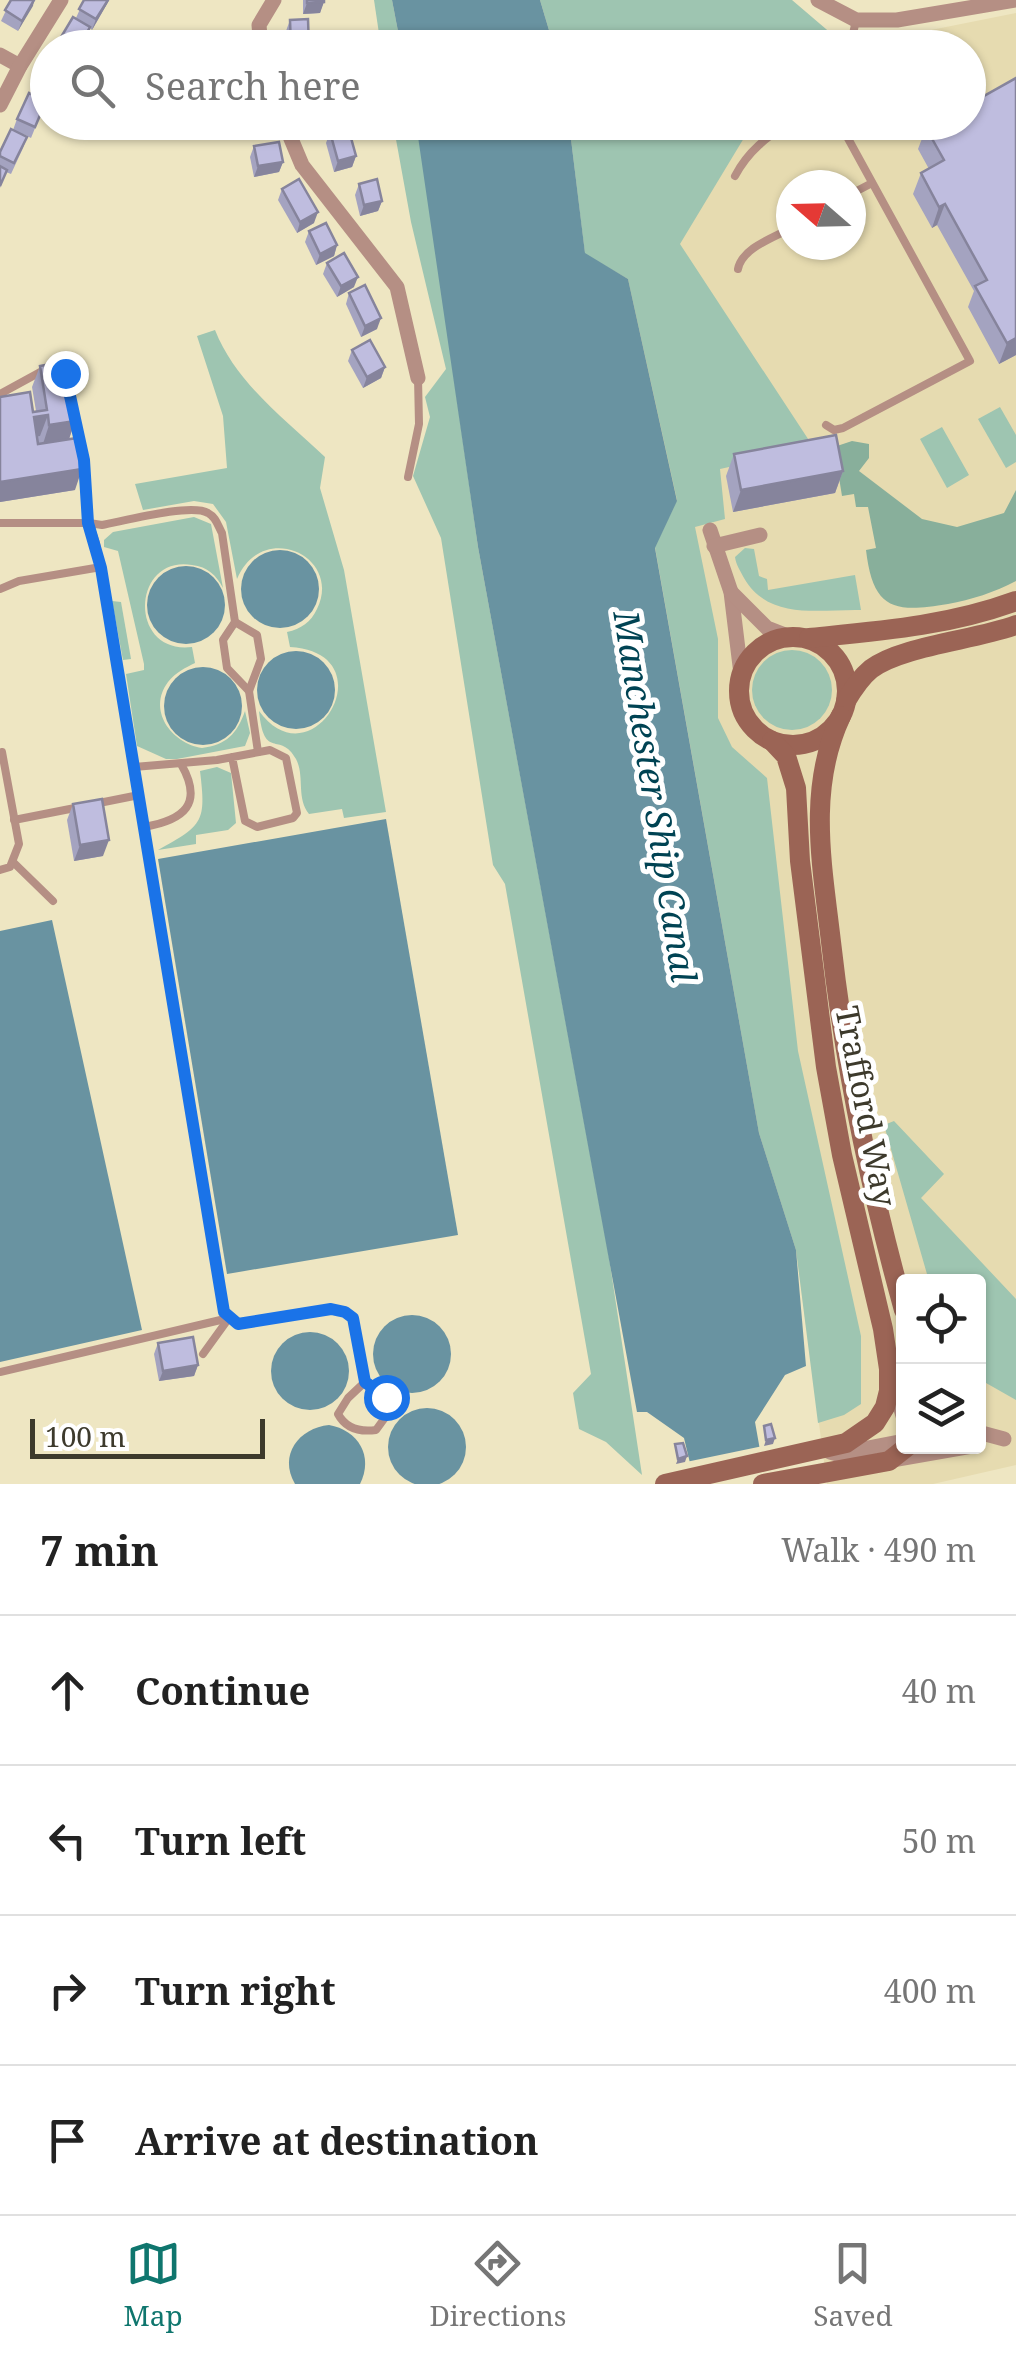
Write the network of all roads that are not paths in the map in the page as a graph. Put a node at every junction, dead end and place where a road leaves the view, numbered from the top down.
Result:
1 (61, 0) edge
2 (274, 0) edge
3 (818, 0) edge
4 (1016, 0) edge
5 (856, 20) junction
6 (42, 30) edge
7 (259, 30) edge
8 (854, 30) edge
9 (30, 50) edge
10 (0, 55) edge
11 (20, 66) junction
12 (0, 105) edge
13 (292, 140) edge
14 (763, 140) edge
15 (850, 140) edge
16 (736, 176) dead end
17 (872, 182) junction
18 (866, 185) edge
19 (776, 237) edge
20 (738, 270) dead end
21 (60, 370) edge
22 (418, 378) joint
23 (0, 394) edge
24 (70, 394) edge
25 (826, 425) dead end
26 (408, 477) dead end
27 (88, 523) junction
28 (0, 524) edge
29 (760, 535) dead end
30 (101, 568) junction
31 (0, 589) edge
32 (731, 592) junction
33 (1016, 601) edge
34 (235, 622) junction
35 (1016, 625) edge
36 (798, 638) junction
37 (742, 674) junction
38 (250, 691) junction
39 (844, 708) junction
40 (772, 741) junction
41 (2, 752) dead end
42 (258, 752) junction
43 (232, 757) junction
44 (181, 764) junction
45 (134, 767) junction
46 (139, 795) junction
47 (14, 820) junction
48 (144, 827) junction
49 (13, 862) junction
50 (0, 870) edge
51 (53, 901) dead end
52 (896, 1281) edge
53 (229, 1318) junction
54 (203, 1354) dead end
55 (889, 1369) junction
56 (0, 1372) edge
57 (365, 1382) junction
58 (896, 1392) edge
59 (896, 1445) edge
60 (822, 1449) junction
61 (896, 1454) edge
62 (916, 1454) edge
63 (889, 1461) junction
64 (771, 1475) edge
65 (674, 1482) edge

1 - 6 street
2 - 7 street
3 - 5 street
4 - 5 street
5 - 8 lane
9 - 11 street
10 - 11 street
11 - 12 street
13 - 22 street
14 - 16 lane
15 - 17 lane
17 - 18 lane
17 - 25 lane
19 - 20 lane
21 - 23 lane
22 - 26 lane
24 - 27 lane
27 - 28 lane
27 - 30 lane
27 - 34 lane
29 - 32 street
30 - 31 lane
30 - 45 lane
32 - 36 street
32 - 37 street
33 - 36 street
34 - 38 lane
34 - 38 lane
35 - 39 street
36 - 37 street
36 - 39 street
37 - 40 street
38 - 42 lane
39 - 40 street
39 - 52 street, Trafford Way
40 - 55 street, Trafford Way
41 - 47 lane
42 - 43 lane
42 - 43 lane
43 - 44 lane
44 - 45 lane
44 - 48 lane
45 - 46 lane
46 - 47 lane
46 - 48 lane
47 - 49 lane
48 - 53 lane
49 - 50 lane
49 - 51 lane
53 - 54 lane
53 - 56 lane
53 - 57 lane
55 - 58 street
55 - 60 street, Trafford Way
57 - 57 lane
59 - 60 street
60 - 64 street, Trafford Way
61 - 63 street
62 - 63 street
63 - 64 street
64 - 65 street

